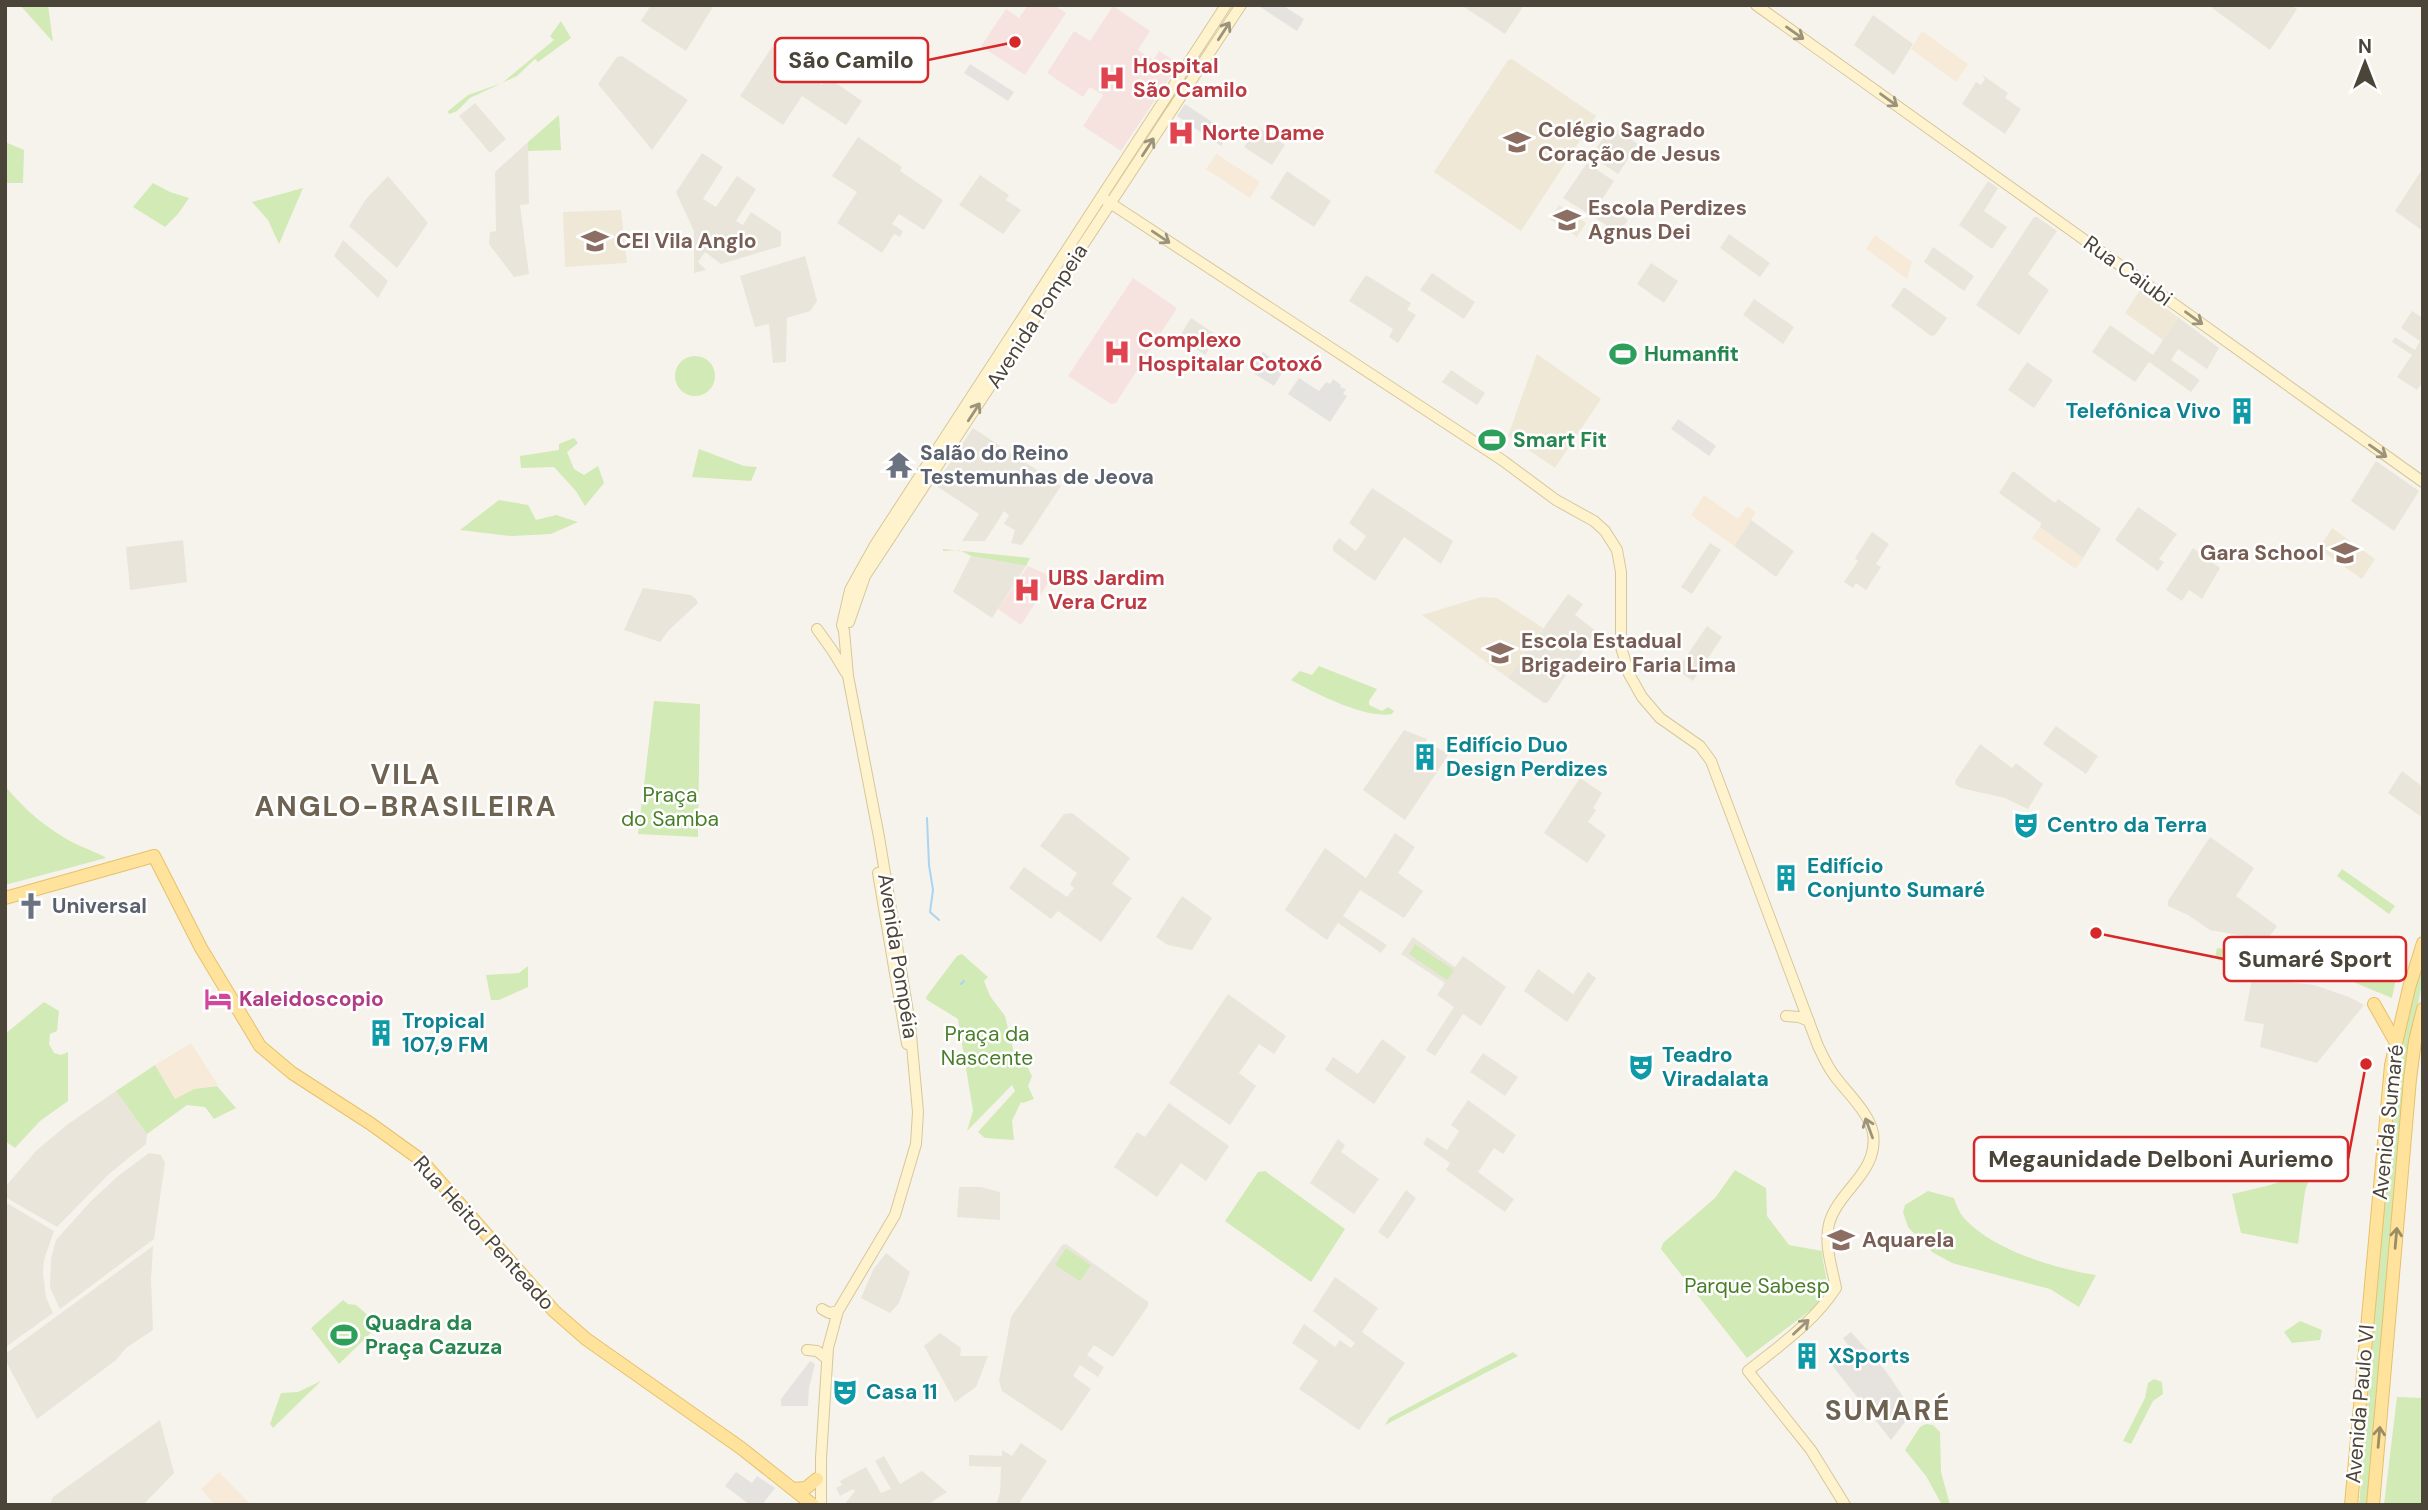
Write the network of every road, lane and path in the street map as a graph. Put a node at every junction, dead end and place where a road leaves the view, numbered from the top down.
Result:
1 (1226, 5) edge
2 (1241, 5) edge
3 (1756, 5) edge
4 (1106, 200) junction
5 (2423, 482) edge
6 (817, 629) dead end
7 (844, 631) joint
8 (848, 677) junction
9 (128, 863) junction
10 (163, 875) junction
11 (5, 898) edge
12 (2423, 943) edge
13 (2374, 1004) dead end
14 (2423, 1009) edge
15 (1786, 1016) dead end
16 (1809, 1021) junction
17 (2395, 1041) junction
18 (2369, 1303) joint
19 (2390, 1306) joint
20 (822, 1309) dead end
21 (838, 1311) junction
22 (574, 1329) junction
23 (572, 1347) dead end
24 (807, 1350) dead end
25 (826, 1357) junction
26 (821, 1458) junction
27 (817, 1479) junction
28 (793, 1489) junction
29 (815, 1504) edge
30 (1845, 1505) edge
31 (2351, 1505) edge
32 (2373, 1505) edge

1 - 4 main road, Avenida Pompeia
4 -> 2 main road, Avenida Pompeia
3 -> 5 main road, Rua Caiubi
4 - 7 main road, Avenida Pompeia
4 -> 16 main road
6 - 8 main road
7 - 8 main road, Avenida Pompéia
8 - 21 main road, Avenida Pompéia
9 - 10 main road
9 - 10 main road, Rua Heitor Penteado
9 - 11 main road
10 - 22 main road, Rua Heitor Penteado
12 - 17 main road, Avenida Sumaré
13 - 17 main road
19 -> 14 main road, Avenida Sumaré
15 - 16 main road
30 -> 16 main road
17 - 18 main road, Avenida Sumaré
18 - 31 main road, Avenida Paulo VI
32 -> 19 main road, Avenida Paulo VI
20 - 21 main road
21 - 25 main road
22 - 23 main road
22 - 28 main road, Rua Heitor Penteado
24 - 25 main road
25 - 26 main road
26 - 27 main road
26 - 29 main road
27 - 28 main road
27 - 29 main road
28 - 29 main road, Rua Heitor Penteado

